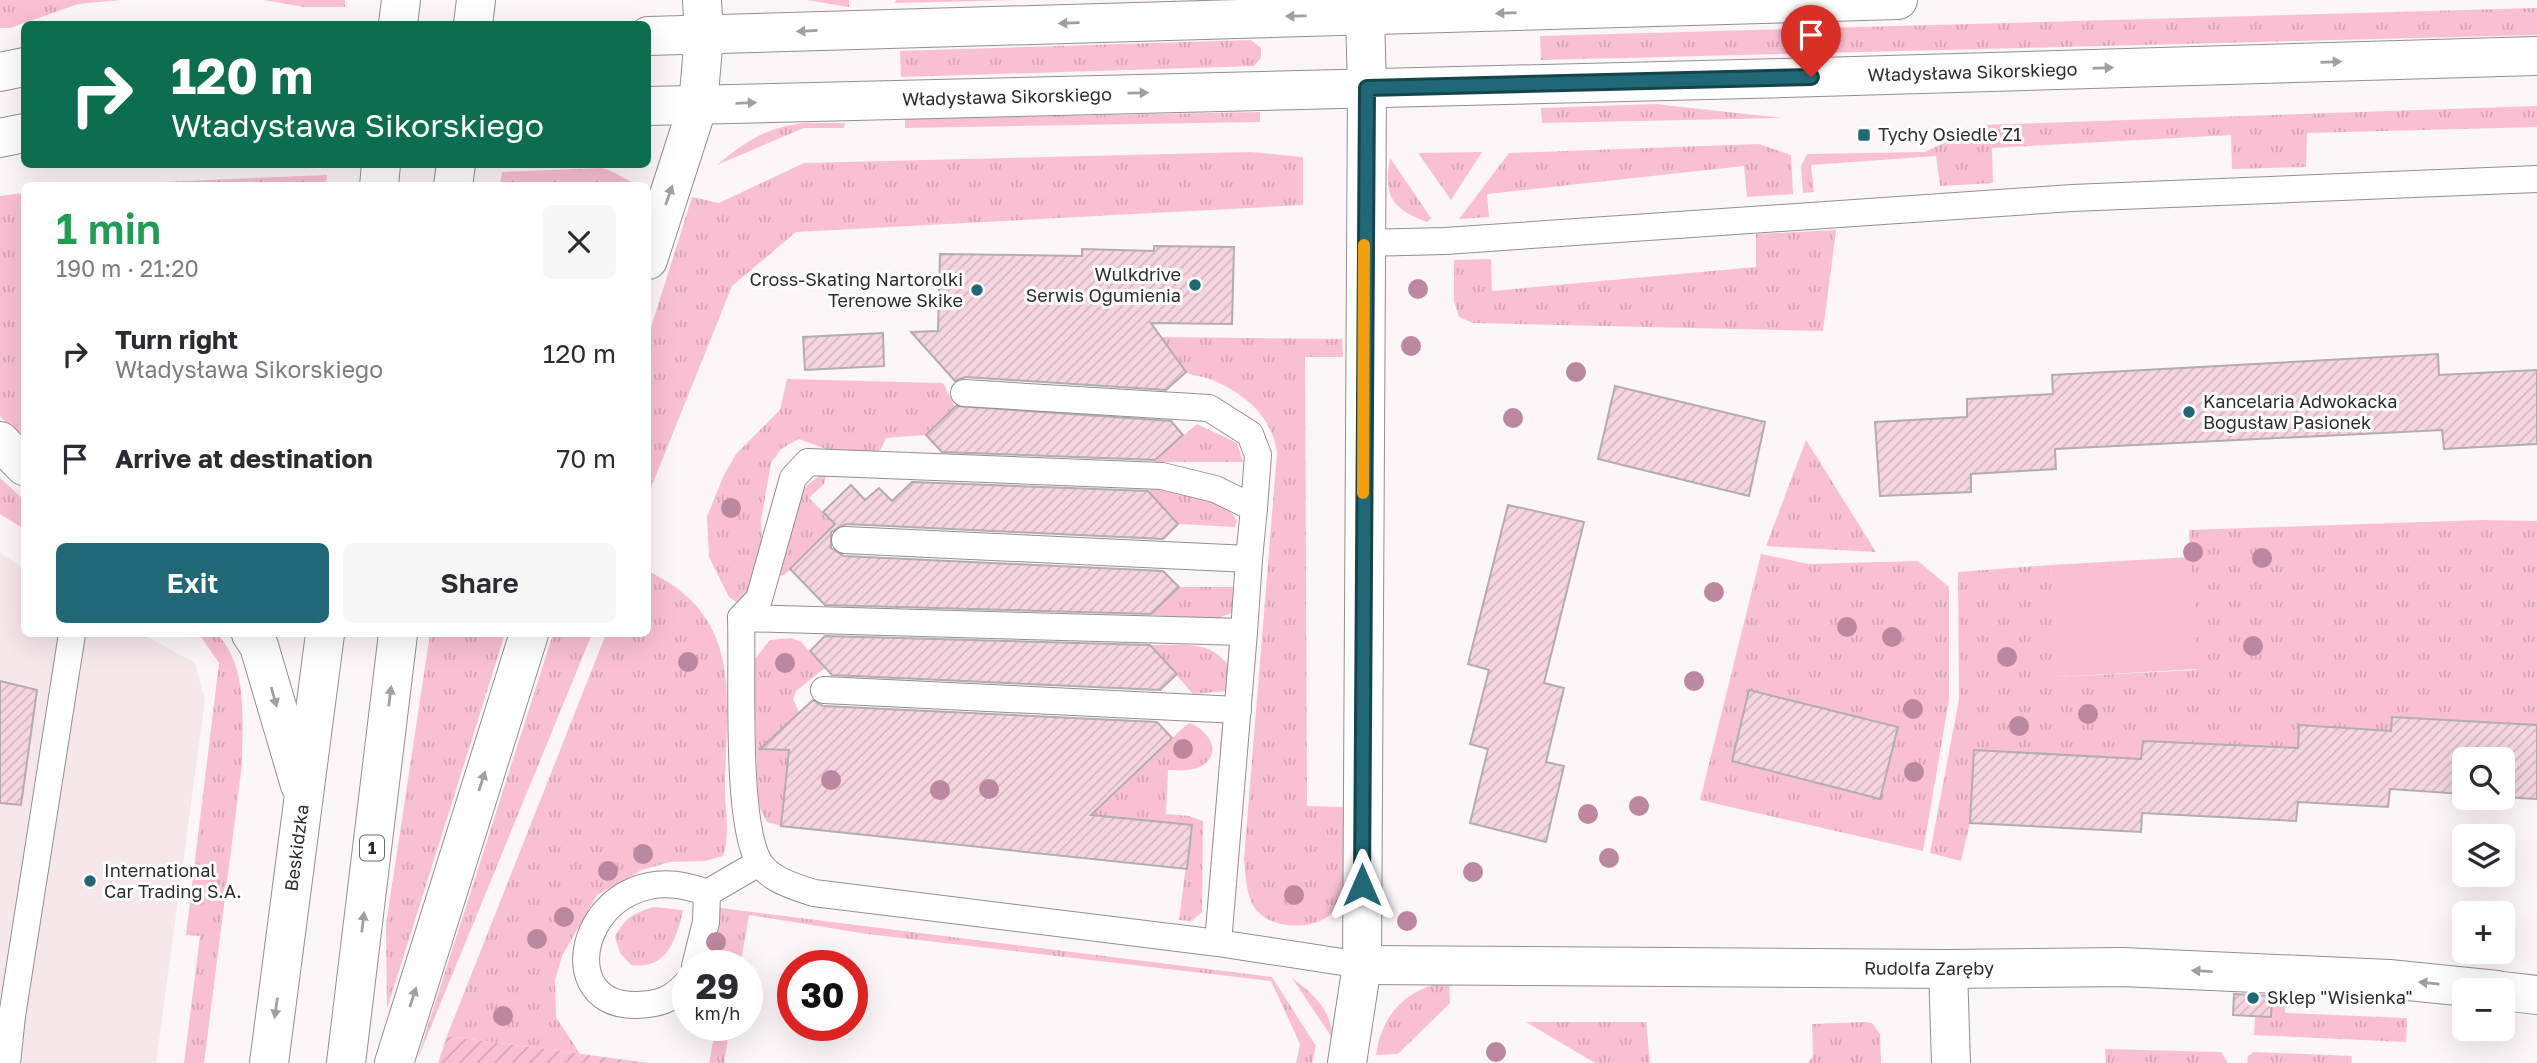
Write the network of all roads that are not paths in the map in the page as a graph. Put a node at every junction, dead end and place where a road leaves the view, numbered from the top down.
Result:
1 (401, 0) edge
2 (476, 0) edge
3 (1898, 0) edge
4 (1364, 7) edge
5 (703, 18) edge
6 (398, 21) edge
7 (473, 21) edge
8 (651, 35) edge
9 (2537, 56) edge
10 (21, 68) edge
11 (0, 72) edge
12 (1367, 88) junction
13 (698, 104) junction
14 (651, 106) edge
15 (21, 134) edge
16 (0, 138) edge
17 (2537, 180) edge
18 (1364, 243) junction
19 (651, 251) edge
20 (964, 393) dead end
21 (0, 441) edge
22 (21, 463) edge
23 (1254, 508) junction
24 (845, 540) dead end
25 (1250, 559) junction
26 (741, 618) junction
27 (1244, 632) junction
28 (71, 637) edge
29 (253, 637) edge
30 (325, 637) edge
31 (398, 637) edge
32 (528, 637) edge
33 (824, 690) dead end
34 (1238, 710) junction
35 (305, 801) junction
36 (760, 863) junction
37 (706, 893) junction
38 (1218, 943) junction
39 (699, 950) edge
40 (1362, 965) junction
41 (1948, 969) junction
42 (9, 972) edge
43 (2452, 985) edge
44 (2515, 992) edge
45 (2537, 995) edge
46 (672, 997) edge
47 (6, 1023) edge
48 (7, 1063) edge
49 (269, 1063) edge
50 (346, 1063) edge
51 (394, 1063) edge
52 (1347, 1063) edge
53 (1951, 1063) edge

1 - 6 street
2 - 7 street
3 -> 4 street
4 -> 5 street
4 - 12 street
5 - 8 street
5 - 13 street
12 -> 9 street, Władysława Sikorskiego
10 - 11 street
13 -> 12 street, Władysława Sikorskiego
12 - 18 street
13 - 14 street, Władysława Sikorskiego
19 -> 13 street
15 - 16 street
17 - 18 lane
18 - 40 street
20 - 23 lane
21 - 22 street
23 - 25 lane
23 - 26 lane
24 - 25 lane
25 - 27 lane
26 - 27 lane
26 - 36 lane
27 - 34 lane
28 - 42 lane
29 -> 35 street
30 - 35 street, Beskidzka
50 -> 31 street, 1
51 -> 32 street
33 - 34 lane
34 - 38 lane
35 -> 49 street, Beskidzka
36 - 37 lane
36 - 38 lane
37 - 39 lane
37 - 46 lane
38 - 40 lane
40 - 41 street, Rudolfa Zaręby
40 - 52 street
43 -> 41 street, Rudolfa Zaręby
41 - 53 street
42 - 47 lane
44 - 45 street
47 - 48 lane

